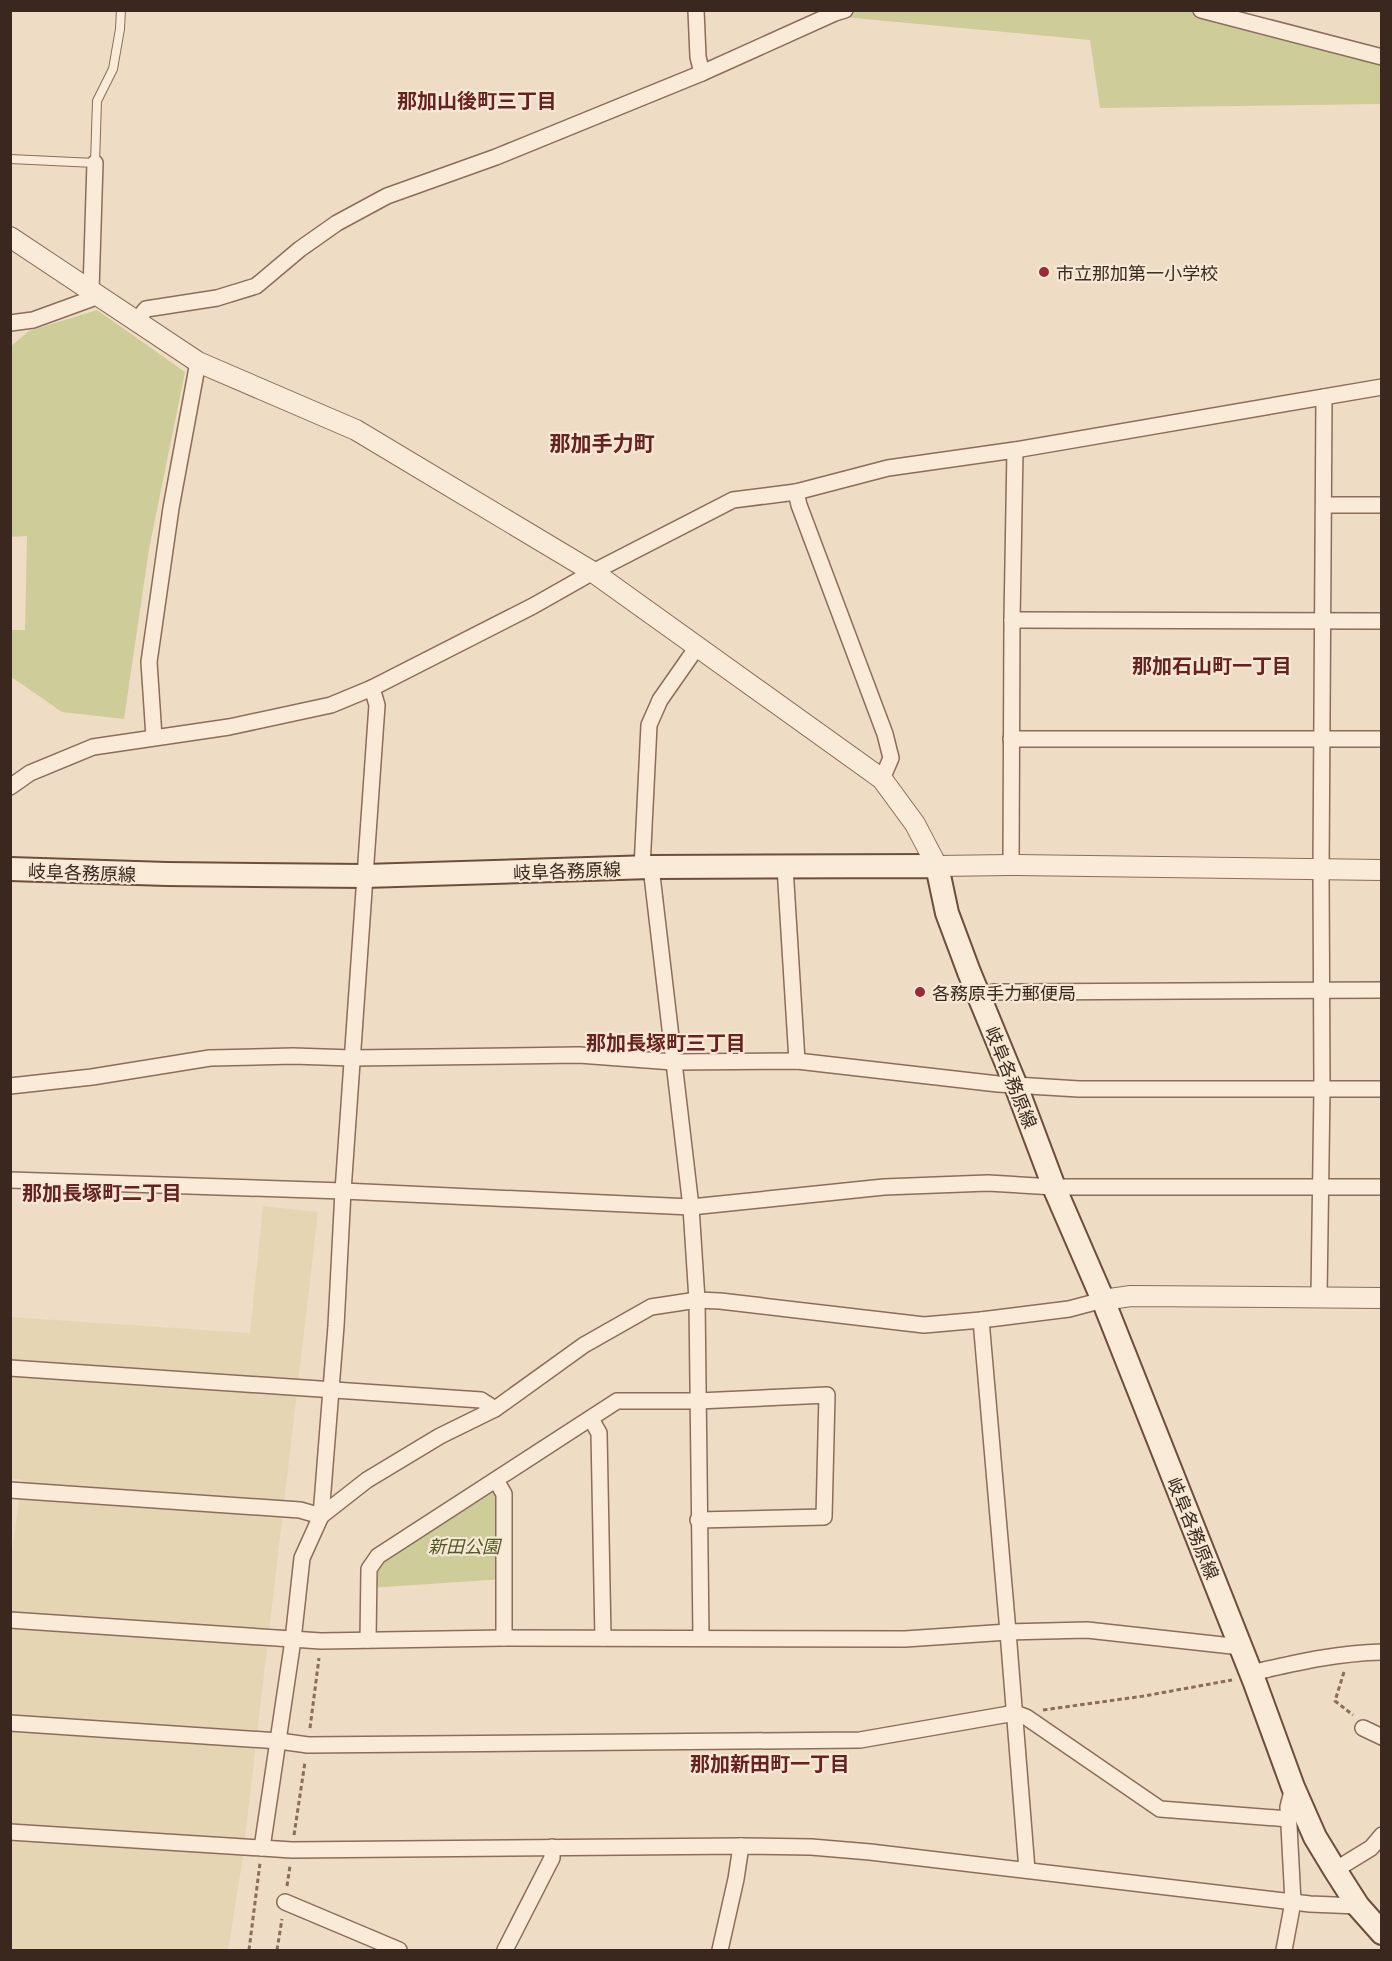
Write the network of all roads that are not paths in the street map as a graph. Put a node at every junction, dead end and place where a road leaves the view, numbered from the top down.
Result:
1 (120, 10) edge
2 (696, 10) edge
3 (845, 10) edge
4 (1201, 10) edge
5 (1382, 57) edge
6 (702, 73) junction
7 (10, 159) edge
8 (95, 163) junction
9 (10, 237) edge
10 (95, 293) junction
11 (136, 321) junction
12 (10, 323) edge
13 (198, 362) junction
14 (1382, 387) edge
15 (1324, 397) junction
16 (1015, 450) junction
17 (796, 492) junction
18 (1324, 505) junction
19 (1382, 505) edge
20 (593, 572) junction
21 (1012, 620) junction
22 (1323, 621) junction
23 (1382, 621) edge
24 (697, 647) junction
25 (372, 688) junction
26 (154, 737) junction
27 (1011, 739) junction
28 (1322, 739) junction
29 (1382, 740) edge
30 (882, 779) junction
31 (10, 787) edge
32 (1011, 865) junction
33 (937, 866) junction
34 (785, 867) junction
35 (646, 868) junction
36 (10, 869) edge
37 (1321, 870) junction
38 (1382, 870) edge
39 (365, 876) junction
40 (1322, 990) junction
41 (1382, 990) edge
42 (979, 995) junction
43 (352, 1058) junction
44 (798, 1061) junction
45 (673, 1062) junction
46 (10, 1086) edge
47 (1016, 1086) junction
48 (1322, 1089) junction
49 (1382, 1089) edge
50 (10, 1180) edge
51 (1054, 1186) junction
52 (1382, 1187) edge
53 (1321, 1188) junction
54 (343, 1191) junction
55 (691, 1207) junction
56 (1319, 1296) junction
57 (1382, 1298) edge
58 (697, 1300) junction
59 (1103, 1300) junction
60 (981, 1320) junction
61 (10, 1368) edge
62 (331, 1390) junction
63 (698, 1401) junction
64 (495, 1409) junction
65 (591, 1419) junction
66 (496, 1480) junction
67 (10, 1490) edge
68 (321, 1516) junction
69 (698, 1520) junction
70 (10, 1620) edge
71 (1008, 1632) junction
72 (504, 1638) junction
73 (603, 1638) junction
74 (701, 1638) junction
75 (293, 1640) junction
76 (368, 1640) junction
77 (1241, 1647) junction
78 (1382, 1653) edge
79 (1251, 1673) junction
80 (1015, 1713) junction
81 (10, 1723) edge
82 (1363, 1728) road end
83 (1382, 1737) edge
84 (279, 1742) junction
85 (1293, 1787) junction
86 (1289, 1819) junction
87 (10, 1832) edge
88 (1382, 1835) edge
89 (741, 1846) junction
90 (552, 1847) junction
91 (262, 1848) junction
92 (1026, 1870) junction
93 (1335, 1870) junction
94 (285, 1902) road end
95 (1293, 1902) junction
96 (1358, 1906) junction
97 (1382, 1933) edge
98 (399, 1950) edge
99 (505, 1950) edge
100 (720, 1950) edge
101 (1284, 1950) edge

1 - 8 lane
2 - 6 street
3 - 6 street
4 - 5 street
6 - 11 street
7 - 8 lane
8 - 10 street
9 - 10 street
10 - 11 street
10 - 12 street
11 - 13 street
13 - 20 street
13 - 26 street
14 - 15 street
15 - 16 street
15 - 18 street
16 - 17 street
16 - 21 street
17 - 20 street
17 - 30 street
18 - 19 street
18 - 22 street
20 - 24 street
20 - 25 street
21 - 22 street
21 - 27 street
22 - 23 street
22 - 28 street
24 - 30 street
24 - 35 street
25 - 26 street
25 - 39 street
26 - 31 street
27 - 28 street
27 - 32 street
28 - 29 street
28 - 37 street
30 - 33 street
32 - 33 street
32 - 37 street
33 - 34 main road, 岐阜各務原線
33 - 42 main road, 岐阜各務原線
34 - 35 main road, 岐阜各務原線
34 - 44 street
35 - 39 main road, 岐阜各務原線
35 - 45 street
36 - 39 main road, 岐阜各務原線
37 - 38 street
37 - 40 street
39 - 43 street
40 - 41 street
40 - 42 street
40 - 48 street
42 - 47 main road, 岐阜各務原線
43 - 45 street
43 - 46 street
43 - 54 street
44 - 45 street
44 - 47 street
45 - 55 street
47 - 48 street
47 - 51 main road, 岐阜各務原線
48 - 49 street
48 - 53 street
50 - 54 street
51 - 53 street
51 - 55 street
51 - 59 main road, 岐阜各務原線
52 - 53 street
53 - 56 street
54 - 55 street
54 - 62 street
55 - 58 street
56 - 57 street
56 - 59 street
58 - 60 street
58 - 63 street
58 - 64 street
59 - 60 street
59 - 77 main road, 岐阜各務原線
60 - 71 street
61 - 62 street
62 - 64 street
62 - 68 street
63 - 65 street
63 - 69 street
63 - 69 street
64 - 68 street
65 - 66 street
65 - 73 street
66 - 72 street
66 - 76 street
67 - 68 street
68 - 75 street
69 - 74 street
70 - 75 street
71 - 74 street
71 - 77 street
71 - 80 street
72 - 73 street
72 - 76 street
73 - 74 street
75 - 76 street
75 - 84 street
77 - 79 main road, 岐阜各務原線
78 - 79 street
79 - 85 main road, 岐阜各務原線
80 - 84 street
80 - 86 street
80 - 92 street
81 - 84 street
82 - 83 street
84 - 91 street
85 - 86 street
85 - 93 main road, 岐阜各務原線
86 - 95 street
87 - 91 street
88 - 93 street
89 - 90 street
89 - 92 street
89 - 100 street
90 - 91 street
90 - 99 street
92 - 95 street
93 - 96 main road, 岐阜各務原線
94 - 98 street
95 - 96 street
95 - 101 street
96 - 97 main road, 岐阜各務原線

